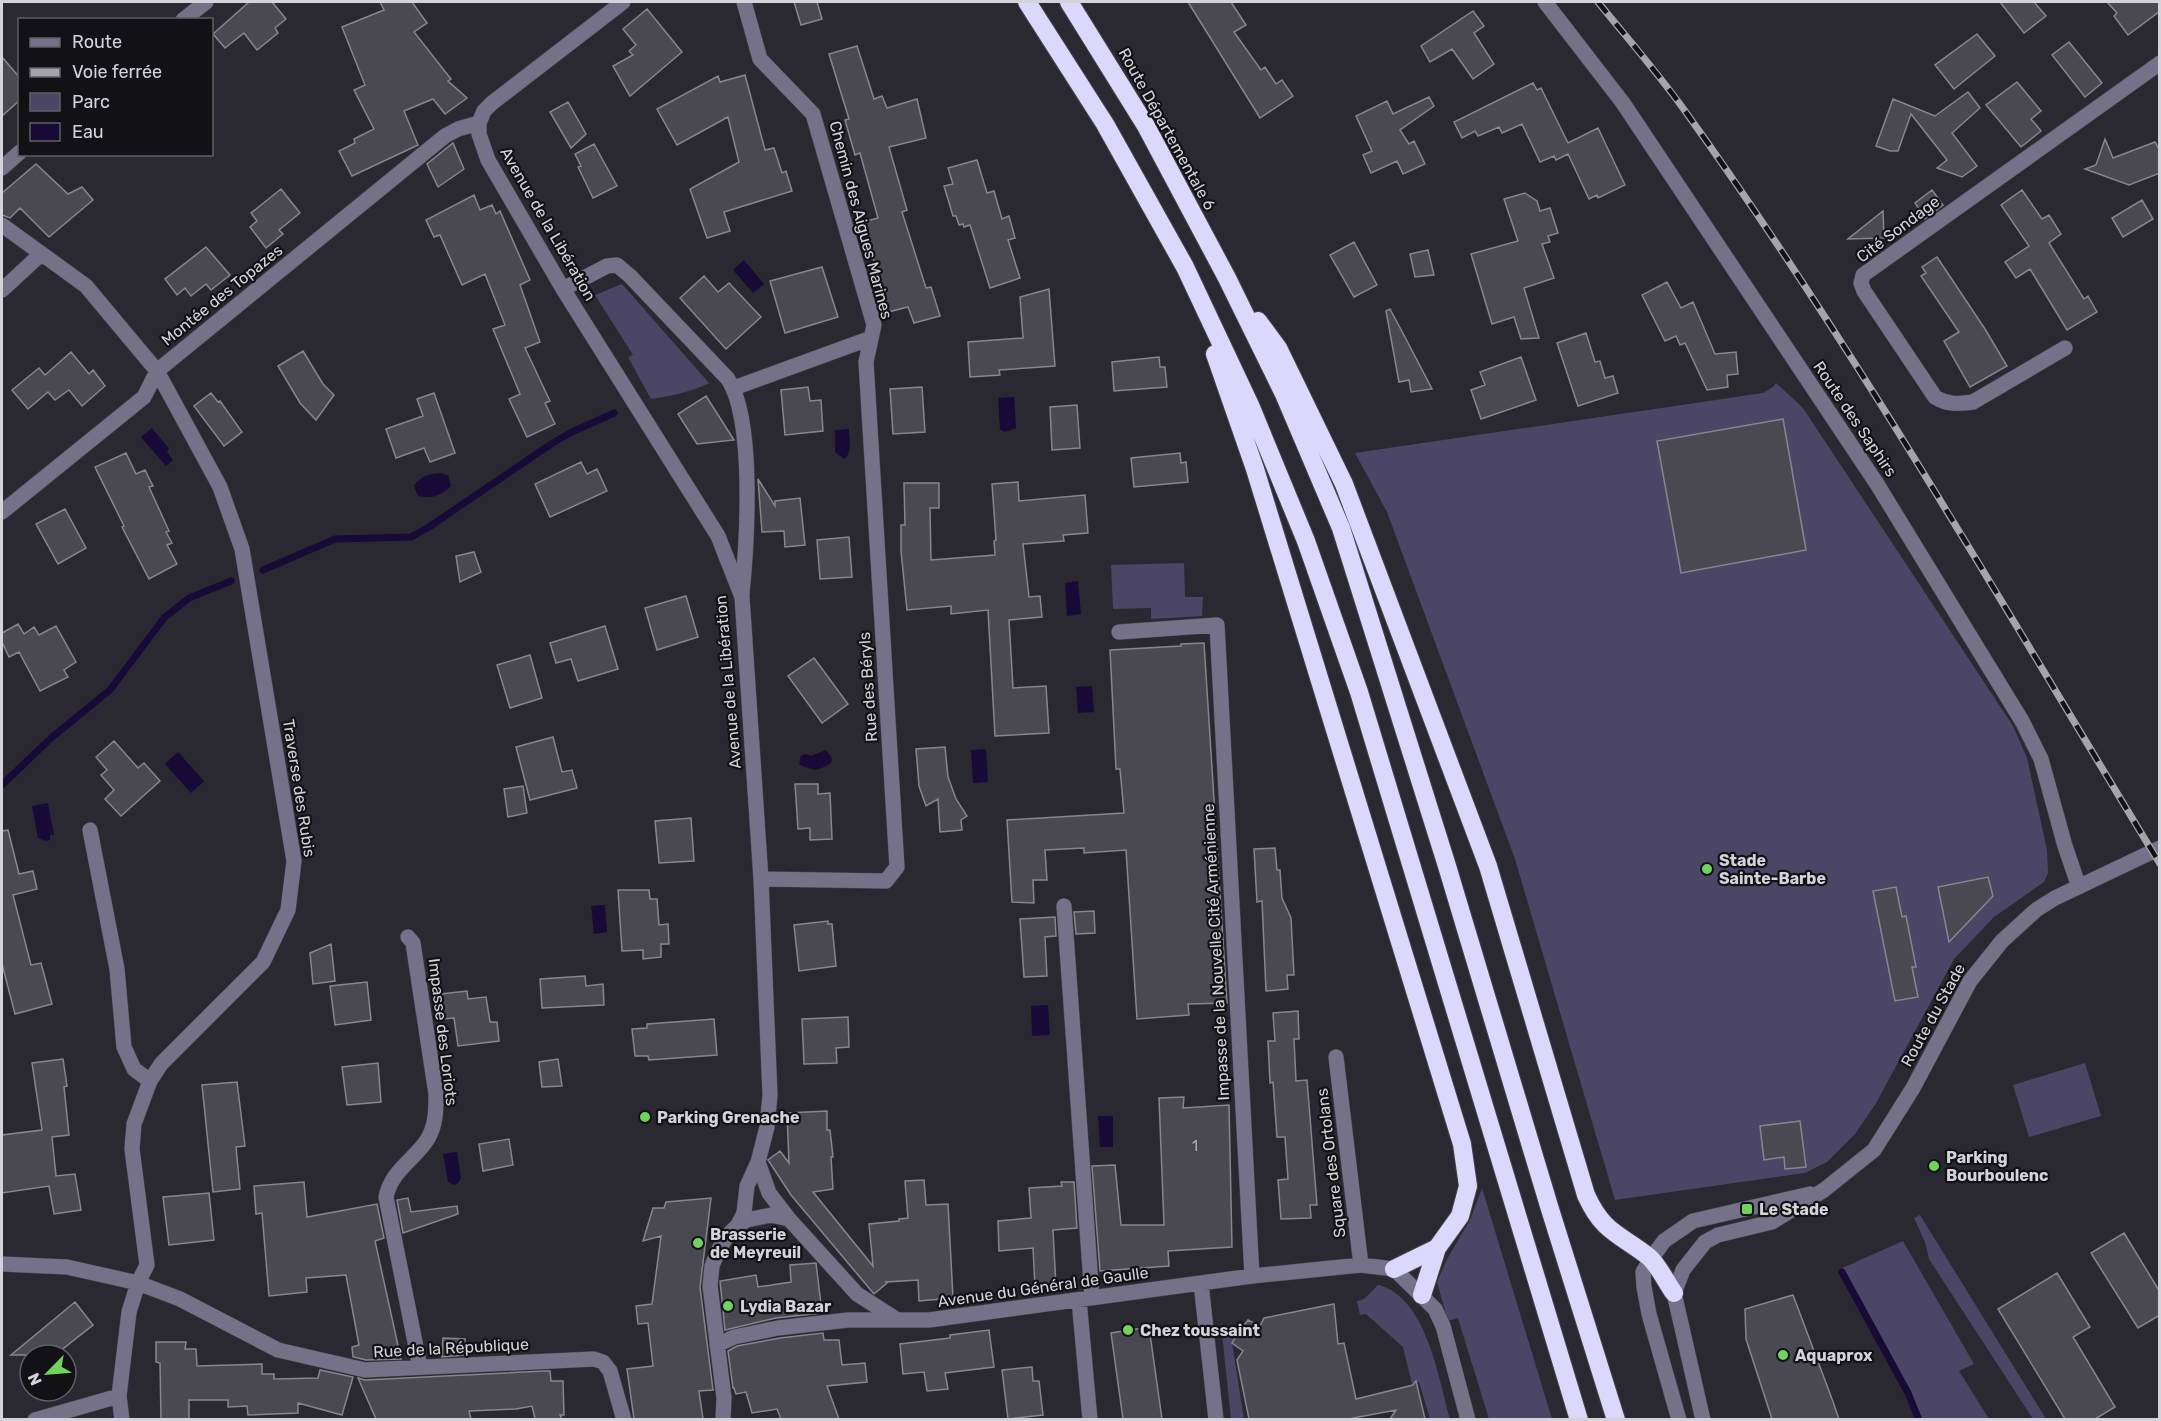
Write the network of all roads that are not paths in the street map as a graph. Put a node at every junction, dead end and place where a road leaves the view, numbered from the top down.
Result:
1 (206, 2) edge
2 (623, 2) edge
3 (744, 2) edge
4 (1027, 2) edge
5 (1069, 2) edge
6 (1545, 2) edge
7 (186, 18) edge
8 (2160, 63) edge
9 (479, 123) junction
10 (18, 154) edge
11 (2, 168) edge
12 (2, 225) edge
13 (41, 254) junction
14 (1185, 267) junction
15 (1227, 278) junction
16 (564, 289) junction
17 (2, 290) edge
18 (871, 338) junction
19 (2065, 348) dead end
20 (866, 362) joint
21 (157, 371) junction
22 (734, 388) junction
23 (2, 512) edge
24 (742, 597) junction
25 (1119, 632) dead end
26 (90, 831) dead end
27 (2160, 848) edge
28 (761, 879) junction
29 (2079, 886) junction
30 (1064, 906) dead end
31 (408, 938) dead end
32 (1336, 1057) dead end
33 (150, 1081) junction
34 (758, 1162) junction
35 (1824, 1190) junction
36 (789, 1219) junction
37 (738, 1225) junction
38 (1437, 1248) junction
39 (1651, 1259) junction
40 (2, 1264) edge
41 (1360, 1265) junction
42 (1394, 1269) junction
43 (1252, 1276) junction
44 (138, 1283) junction
45 (1200, 1284) junction
46 (1674, 1293) junction
47 (857, 1294) junction
48 (1422, 1295) junction
49 (1086, 1299) junction
50 (896, 1319) junction
51 (848, 1320) junction
52 (717, 1345) junction
53 (420, 1366) junction
54 (119, 1396) junction
55 (35, 1419) edge
56 (123, 1419) edge
57 (624, 1419) edge
58 (723, 1419) edge
59 (1090, 1419) edge
60 (1216, 1419) edge
61 (1468, 1419) edge
62 (1579, 1419) edge
63 (1616, 1419) edge
64 (1679, 1419) edge
65 (1703, 1419) edge

1 - 7 street
2 - 9 street
3 - 18 street, Chemin des Aigues Marines
4 - 14 highway
5 - 15 highway, Route Départementale 6
6 - 29 street, Route des Saphirs
8 - 19 street, Cité Sondage
9 - 16 street, Avenue de la Libération
9 - 21 street, Montée des Topazes
10 - 11 street
12 - 13 street, Traverse des Rubis
13 - 17 street
13 - 21 street, Traverse des Rubis
14 - 38 highway
14 - 62 highway
15 - 39 highway
15 - 63 highway
16 - 22 street
16 - 24 street, Avenue de la Libération
18 - 20 street, Chemin des Aigues Marines
18 - 22 street
20 - 28 street, Rue des Béryls
21 - 23 street, Montée des Topazes
21 - 33 street, Traverse des Rubis
22 - 24 street
24 - 28 street, Avenue de la Libération
25 - 43 street, Impasse de la Nouvelle Cité Arménienne
26 - 33 street
27 - 29 street, Route du Stade
28 - 34 street, Avenue de la Libération
29 - 35 street, Route du Stade
30 - 49 street
31 - 53 street, Impasse des Loriots
32 - 41 street, Square des Ortolans
33 - 44 street, Traverse des Rubis
34 - 36 street
34 - 37 street, Avenue de la Libération
35 - 39 street, Route du Stade
35 - 46 street, Route du Stade
36 - 37 street
36 - 47 street
37 - 52 street
38 - 42 highway
38 - 48 highway
39 - 46 highway
39 - 64 street, Route du Stade
40 - 44 street, Rue de la République
41 - 42 street, Avenue du Général de Gaulle
41 - 43 street, Avenue du Général de Gaulle
42 - 48 street
43 - 45 street, Avenue du Général de Gaulle
44 - 53 street, Rue de la République
44 - 54 street, Traverse des Rubis
45 - 49 street, Avenue du Général de Gaulle
45 - 60 street
46 - 65 street
47 - 50 street
47 - 51 street
48 - 61 street
49 - 50 street, Avenue du Général de Gaulle
49 - 59 street
50 - 51 street
51 - 52 street
52 - 58 street
53 - 57 street, Rue de la République
54 - 55 street
54 - 56 street, Traverse des Rubis

